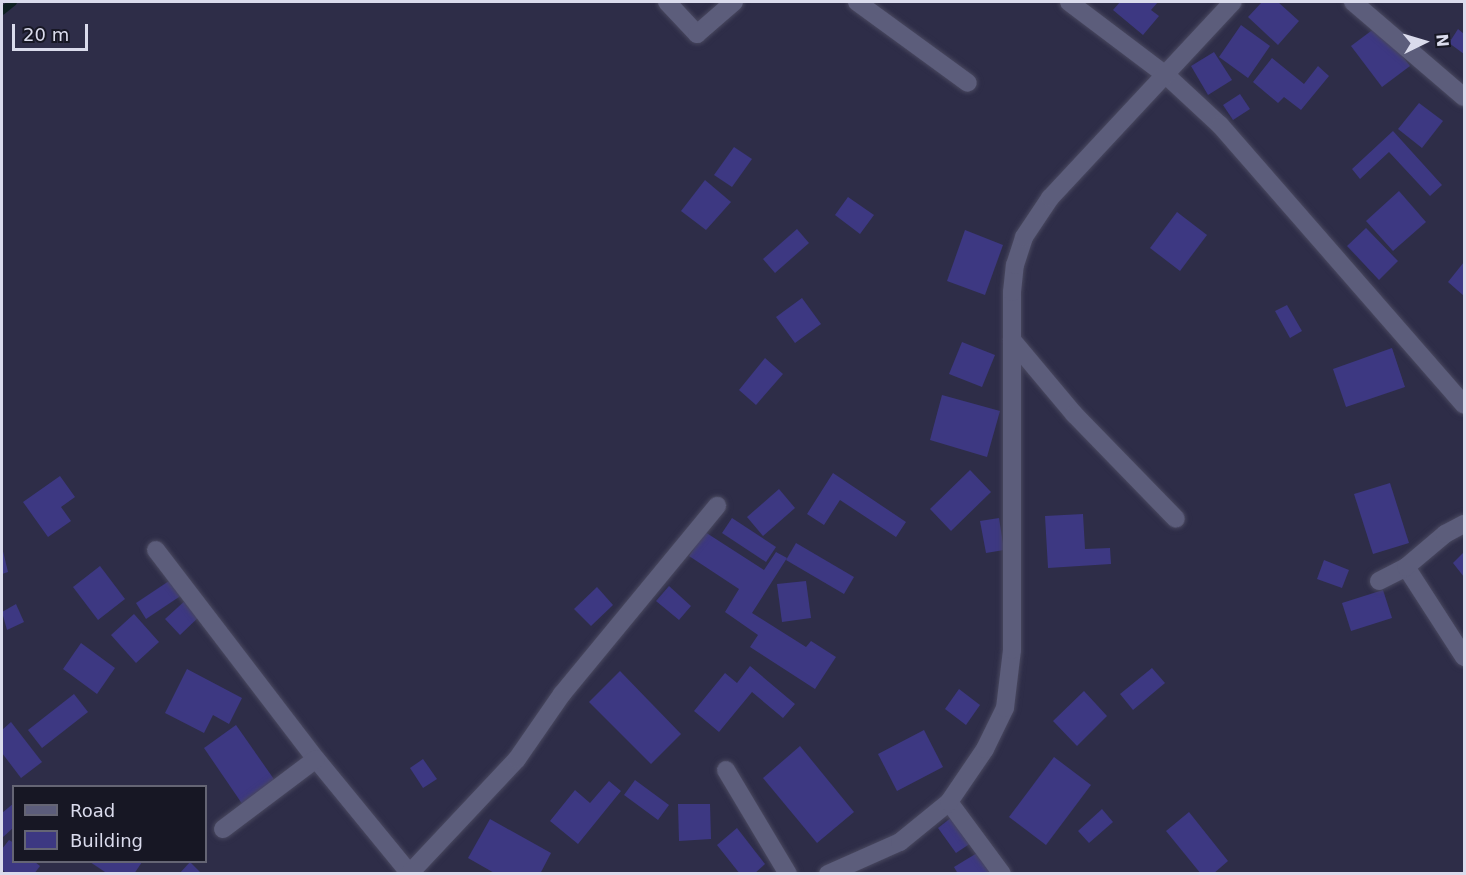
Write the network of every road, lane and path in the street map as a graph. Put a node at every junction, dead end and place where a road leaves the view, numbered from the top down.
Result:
1 (667, 2) edge
2 (734, 2) edge
3 (857, 2) edge
4 (1069, 2) edge
5 (1233, 2) edge
6 (1353, 2) edge
7 (1167, 76) junction
8 (968, 83) dead end
9 (1464, 97) edge
10 (1012, 340) junction
11 (1464, 405) edge
12 (717, 506) dead end
13 (1176, 519) dead end
14 (1464, 524) edge
15 (156, 550) dead end
16 (1406, 567) junction
17 (1379, 581) dead end
18 (1464, 657) edge
19 (316, 759) junction
20 (726, 770) dead end
21 (949, 802) junction
22 (224, 829) dead end
23 (410, 873) edge
24 (789, 873) edge
25 (828, 873) edge
26 (1002, 873) edge

1 - 2 street
3 - 8 street
4 - 7 street
5 - 7 street
6 - 9 street
7 - 10 street
7 - 11 street
10 - 13 street
10 - 21 street
12 - 23 street
14 - 16 street
15 - 19 street
16 - 17 street
16 - 18 street
19 - 22 street
19 - 23 street
20 - 24 street
21 - 25 street
21 - 26 street

